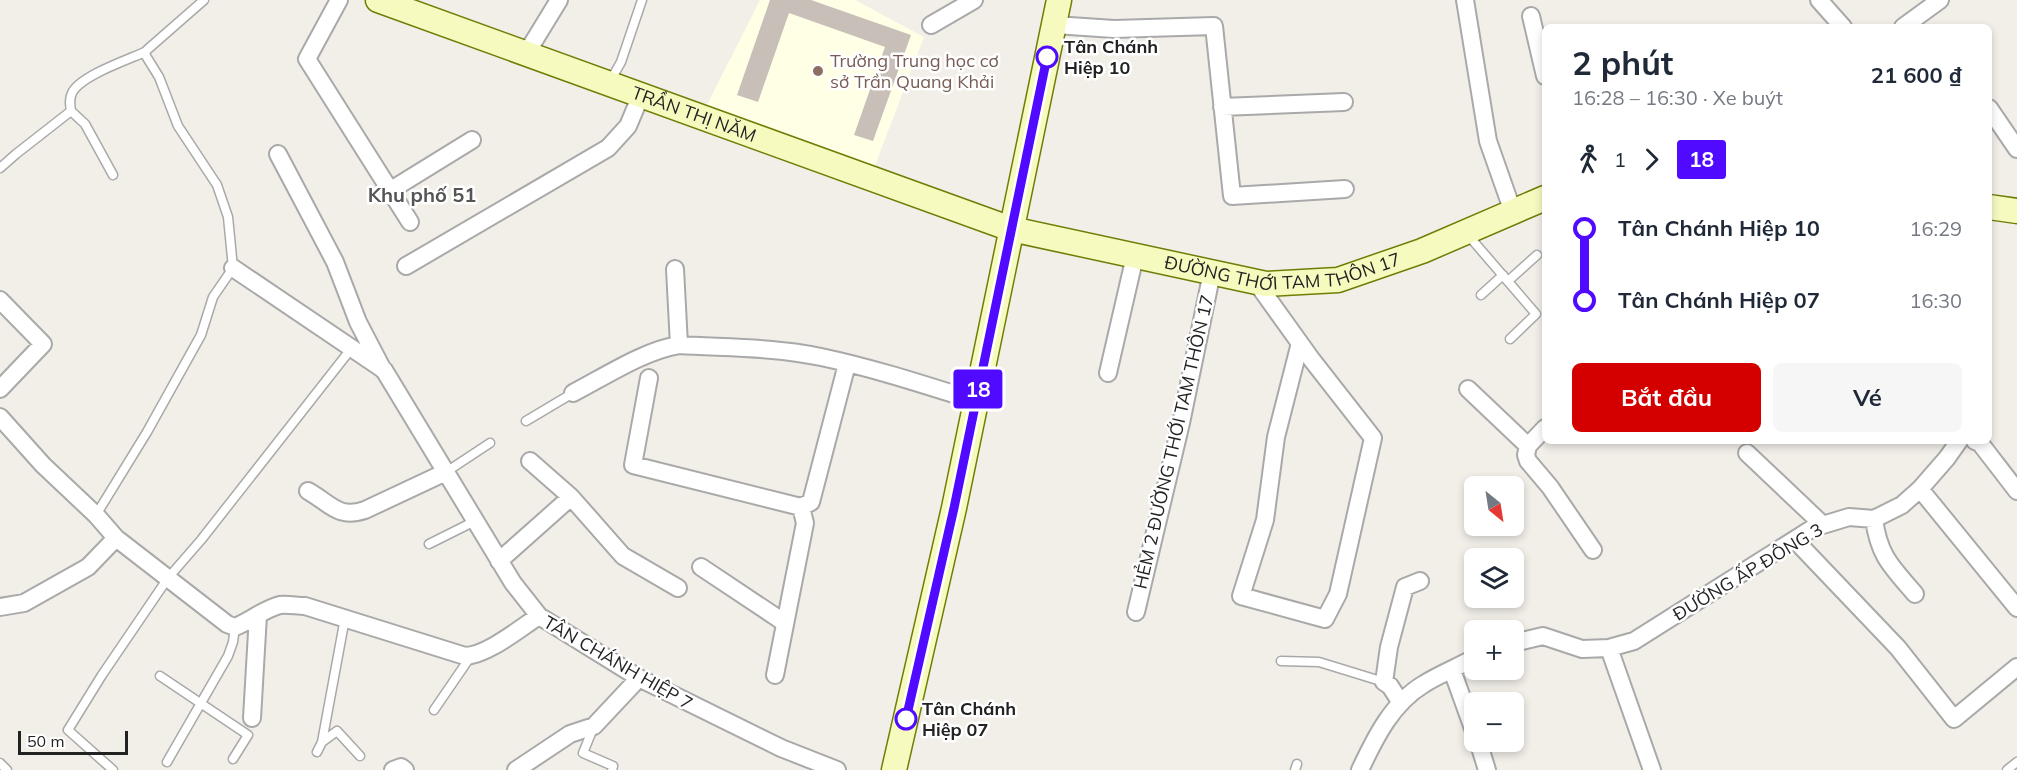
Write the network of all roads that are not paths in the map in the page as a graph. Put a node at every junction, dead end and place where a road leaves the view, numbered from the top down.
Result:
1 (204, 0) edge
2 (339, 0) edge
3 (378, 0) edge
4 (559, 0) edge
5 (642, 0) edge
6 (974, 0) edge
7 (1059, 0) edge
8 (1465, 0) edge
9 (1819, 0) edge
10 (1940, 0) edge
11 (1531, 16) dead end
12 (1840, 24) edge
13 (1907, 24) edge
14 (931, 25) dead end
15 (1055, 25) junction
16 (145, 52) junction
17 (526, 54) junction
18 (1542, 63) edge
19 (609, 83) junction
20 (641, 95) junction
21 (1344, 102) dead end
22 (1222, 107) junction
23 (71, 111) junction
24 (1992, 112) edge
25 (472, 140) dead end
26 (2017, 149) edge
27 (278, 154) dead end
28 (0, 168) edge
29 (113, 175) dead end
30 (1345, 189) dead end
31 (391, 190) junction
32 (1542, 199) edge
33 (1513, 212) junction
34 (410, 222) dead end
35 (1011, 229) junction
36 (1466, 232) junction
37 (1537, 255) dead end
38 (1135, 256) junction
39 (406, 266) dead end
40 (233, 268) junction
41 (675, 269) dead end
42 (1212, 272) junction
43 (1505, 278) junction
44 (1256, 282) junction
45 (1481, 295) dead end
46 (0, 300) edge
47 (1510, 339) dead end
48 (1300, 343) junction
49 (679, 345) junction
50 (351, 349) junction
51 (847, 364) junction
52 (384, 370) junction
53 (1108, 373) dead end
54 (650, 378) dead end
55 (0, 388) edge
56 (1468, 389) dead end
57 (573, 393) joint
58 (976, 401) junction
59 (526, 421) dead end
60 (2, 422) edge
61 (1542, 431) edge
62 (490, 444) dead end
63 (1957, 444) edge
64 (1981, 444) edge
65 (1528, 446) junction
66 (1747, 453) dead end
67 (530, 461) dead end
68 (446, 472) junction
69 (1920, 489) junction
70 (308, 491) dead end
71 (2017, 491) edge
72 (571, 497) junction
73 (801, 507) junction
74 (96, 516) junction
75 (1874, 519) junction
76 (475, 521) junction
77 (1823, 525) junction
78 (116, 538) junction
79 (1795, 540) junction
80 (429, 544) dead end
81 (1593, 550) dead end
82 (499, 561) junction
83 (701, 567) dead end
84 (168, 578) junction
85 (1420, 581) dead end
86 (678, 588) dead end
87 (1915, 594) dead end
88 (0, 607) edge
89 (2017, 608) edge
90 (1136, 612) dead end
91 (258, 615) junction
92 (539, 616) junction
93 (345, 618) junction
94 (785, 622) junction
95 (235, 627) junction
96 (1524, 641) edge
97 (1609, 648) junction
98 (471, 656) junction
99 (1281, 660) dead end
100 (1464, 663) edge
101 (2017, 668) edge
102 (1452, 670) junction
103 (775, 675) dead end
104 (160, 676) dead end
105 (639, 678) junction
106 (1384, 682) junction
107 (201, 703) junction
108 (1401, 703) junction
109 (1464, 703) edge
110 (434, 710) dead end
111 (252, 718) dead end
112 (594, 726) junction
113 (322, 742) junction
114 (317, 752) dead end
115 (1481, 752) edge
116 (360, 756) dead end
117 (233, 759) dead end
118 (167, 762) dead end
119 (2017, 762) edge
120 (0, 764) edge
121 (7, 770) edge
122 (113, 770) edge
123 (393, 770) edge
124 (405, 770) edge
125 (516, 770) edge
126 (612, 770) edge
127 (837, 770) edge
128 (894, 770) edge
129 (1360, 770) edge
130 (1487, 770) edge
131 (1652, 770) edge
132 (2007, 770) edge

1 - 16 lane
2 - 31 street
3 - 17 street, TRẦN THỊ NĂM
4 - 17 street
5 - 19 lane
6 - 14 street
7 - 15 street
8 - 33 street
9 - 12 street
10 - 13 street
11 - 18 street
15 - 22 street
15 - 35 street
16 - 23 lane
16 - 40 lane
17 - 19 street, TRẦN THỊ NĂM
19 - 20 street, TRẦN THỊ NĂM
20 - 35 street, TRẦN THỊ NĂM
20 - 39 street
21 - 22 street
22 - 30 street
23 - 28 lane
23 - 29 lane
24 - 26 street
25 - 31 street
27 - 52 street
31 - 34 street
32 - 33 street, ĐƯỜNG THỚI TAM THÔN 17
33 - 36 street, ĐƯỜNG THỚI TAM THÔN 17
35 - 38 street, ĐƯỜNG THỚI TAM THÔN 17
35 - 58 street
36 - 43 lane
36 - 44 street, ĐƯỜNG THỚI TAM THÔN 17
37 - 43 lane
38 - 42 street, ĐƯỜNG THỚI TAM THÔN 17
38 - 53 street
40 - 50 street
40 - 74 lane
41 - 49 street
42 - 44 street, ĐƯỜNG THỚI TAM THÔN 17
42 - 90 street, HẺM 2 ĐƯỜNG THỚI TAM THÔN 17
43 - 45 lane
43 - 47 lane
44 - 48 street
46 - 55 street
48 - 48 street
49 - 51 street
49 - 57 street
50 - 52 street
50 - 84 lane
51 - 58 street
51 - 73 street
52 - 68 street
54 - 73 street
56 - 65 street
57 - 59 lane
58 - 128 street
60 - 74 street
61 - 65 street
62 - 68 lane
63 - 69 street, ĐƯỜNG ẤP ĐÔNG 3
64 - 71 street
65 - 81 street
66 - 77 street
67 - 72 street
68 - 70 street
68 - 76 street
69 - 75 street, ĐƯỜNG ẤP ĐÔNG 3
69 - 89 street
72 - 82 street
72 - 86 street
73 - 94 street
74 - 78 street
75 - 77 street, ĐƯỜNG ẤP ĐÔNG 3
75 - 87 street
76 - 80 lane
76 - 82 street
77 - 79 street, ĐƯỜNG ẤP ĐÔNG 3
78 - 84 street
78 - 88 street
79 - 97 street, ĐƯỜNG ẤP ĐÔNG 3
79 - 101 street
82 - 92 street
83 - 94 street
84 - 95 street
84 - 122 lane
85 - 106 street
91 - 93 street
91 - 95 street
91 - 111 street
92 - 98 street, TÂN CHÁNH HIỆP 7
92 - 105 street, TÂN CHÁNH HIỆP 7
93 - 98 street
93 - 113 lane
94 - 103 street
95 - 107 lane
96 - 97 street, ĐƯỜNG ẤP ĐÔNG 3
97 - 131 street
98 - 110 lane
99 - 106 lane
100 - 102 street
102 - 108 street
102 - 109 street
104 - 107 lane
105 - 112 street
105 - 127 street, TÂN CHÁNH HIỆP 7
106 - 108 street
107 - 117 lane
107 - 118 lane
108 - 129 street
112 - 125 street
112 - 126 lane
113 - 114 lane
113 - 116 lane
115 - 130 street
119 - 132 lane
120 - 121 lane
123 - 124 street

